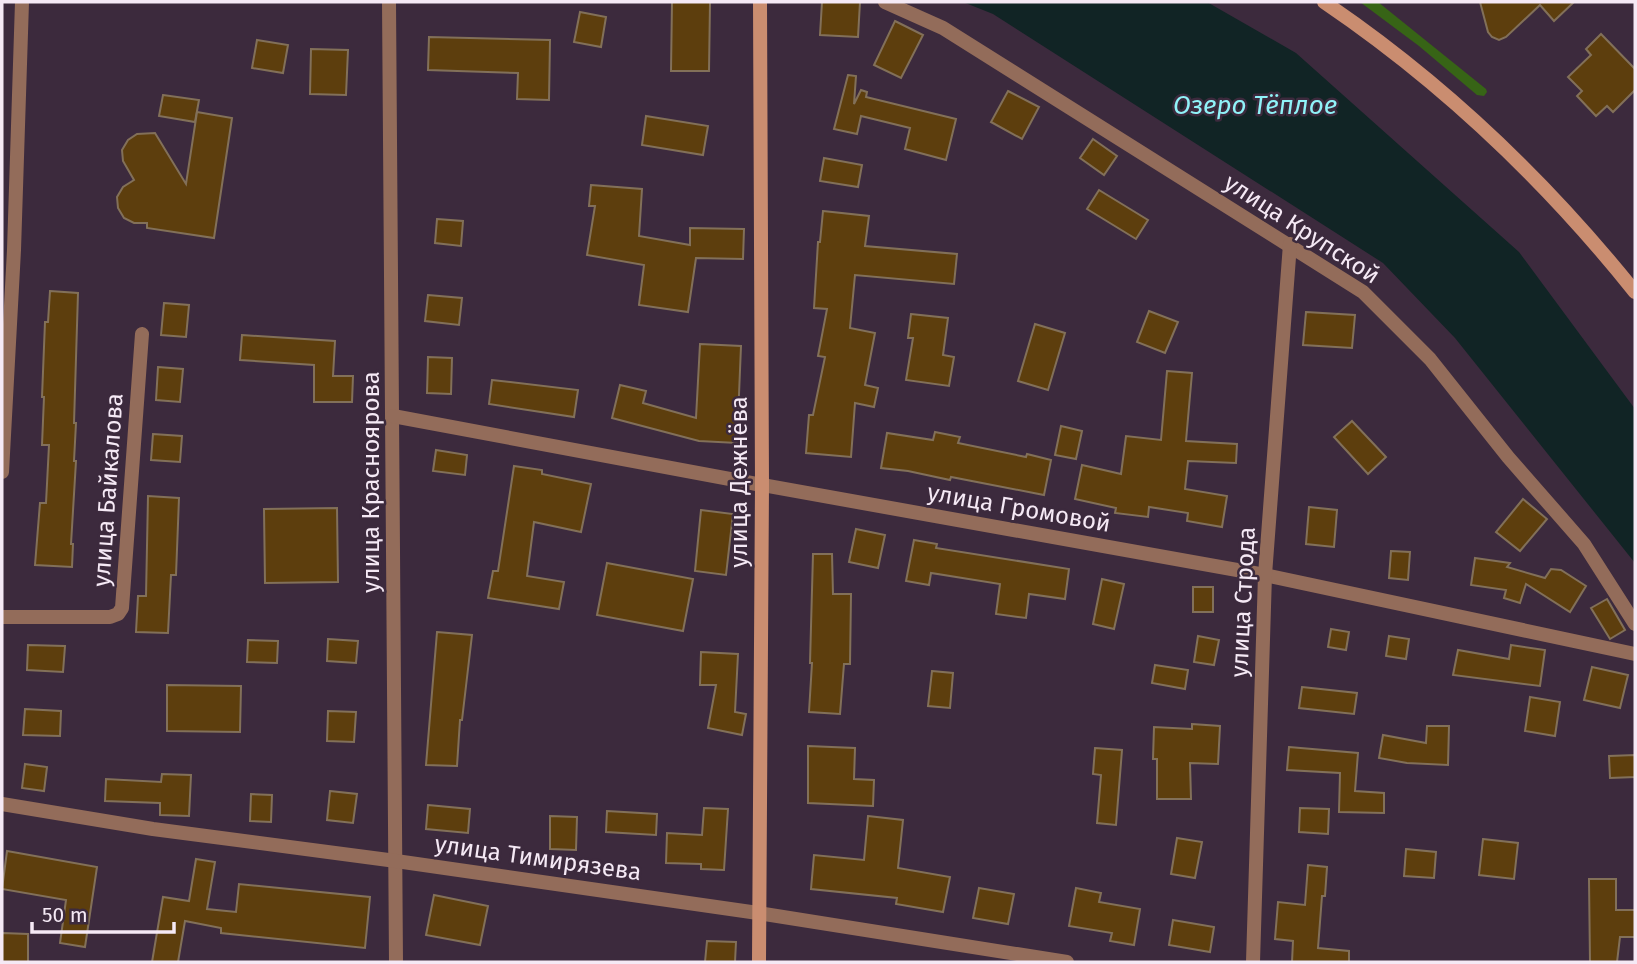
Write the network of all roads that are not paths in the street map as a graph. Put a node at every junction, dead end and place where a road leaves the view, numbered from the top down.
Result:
1 (22, 2) edge
2 (389, 2) edge
3 (760, 2) edge
4 (885, 2) edge
5 (1324, 2) edge
6 (1290, 244) junction
7 (1635, 292) edge
8 (142, 334) dead end
9 (393, 416) junction
10 (2, 472) edge
11 (762, 485) junction
12 (1265, 575) junction
13 (2, 617) edge
14 (1635, 624) edge
15 (1635, 654) edge
16 (2, 803) edge
17 (396, 861) junction
18 (758, 913) junction
19 (396, 962) edge
20 (759, 962) edge
21 (1067, 962) edge
22 (1253, 962) edge

1 - 10 street
2 - 9 street, улица Красноярова
3 - 11 main road, улица Дежнёва
4 - 6 street, улица Крупской
5 - 7 main road
6 - 12 street, улица Строда
6 - 14 street, улица Крупской
8 - 13 street, улица Байкалова
9 - 11 street, улица Громовой
9 - 17 street, улица Красноярова
11 - 12 street, улица Громовой
11 - 18 main road, улица Дежнёва
12 - 15 street, улица Громовой
12 - 22 street, улица Строда
16 - 17 street, улица Тимирязева
17 - 18 street, улица Тимирязева
17 - 19 street, улица Красноярова
18 - 20 main road, улица Дежнёва
18 - 21 street, улица Тимирязева

